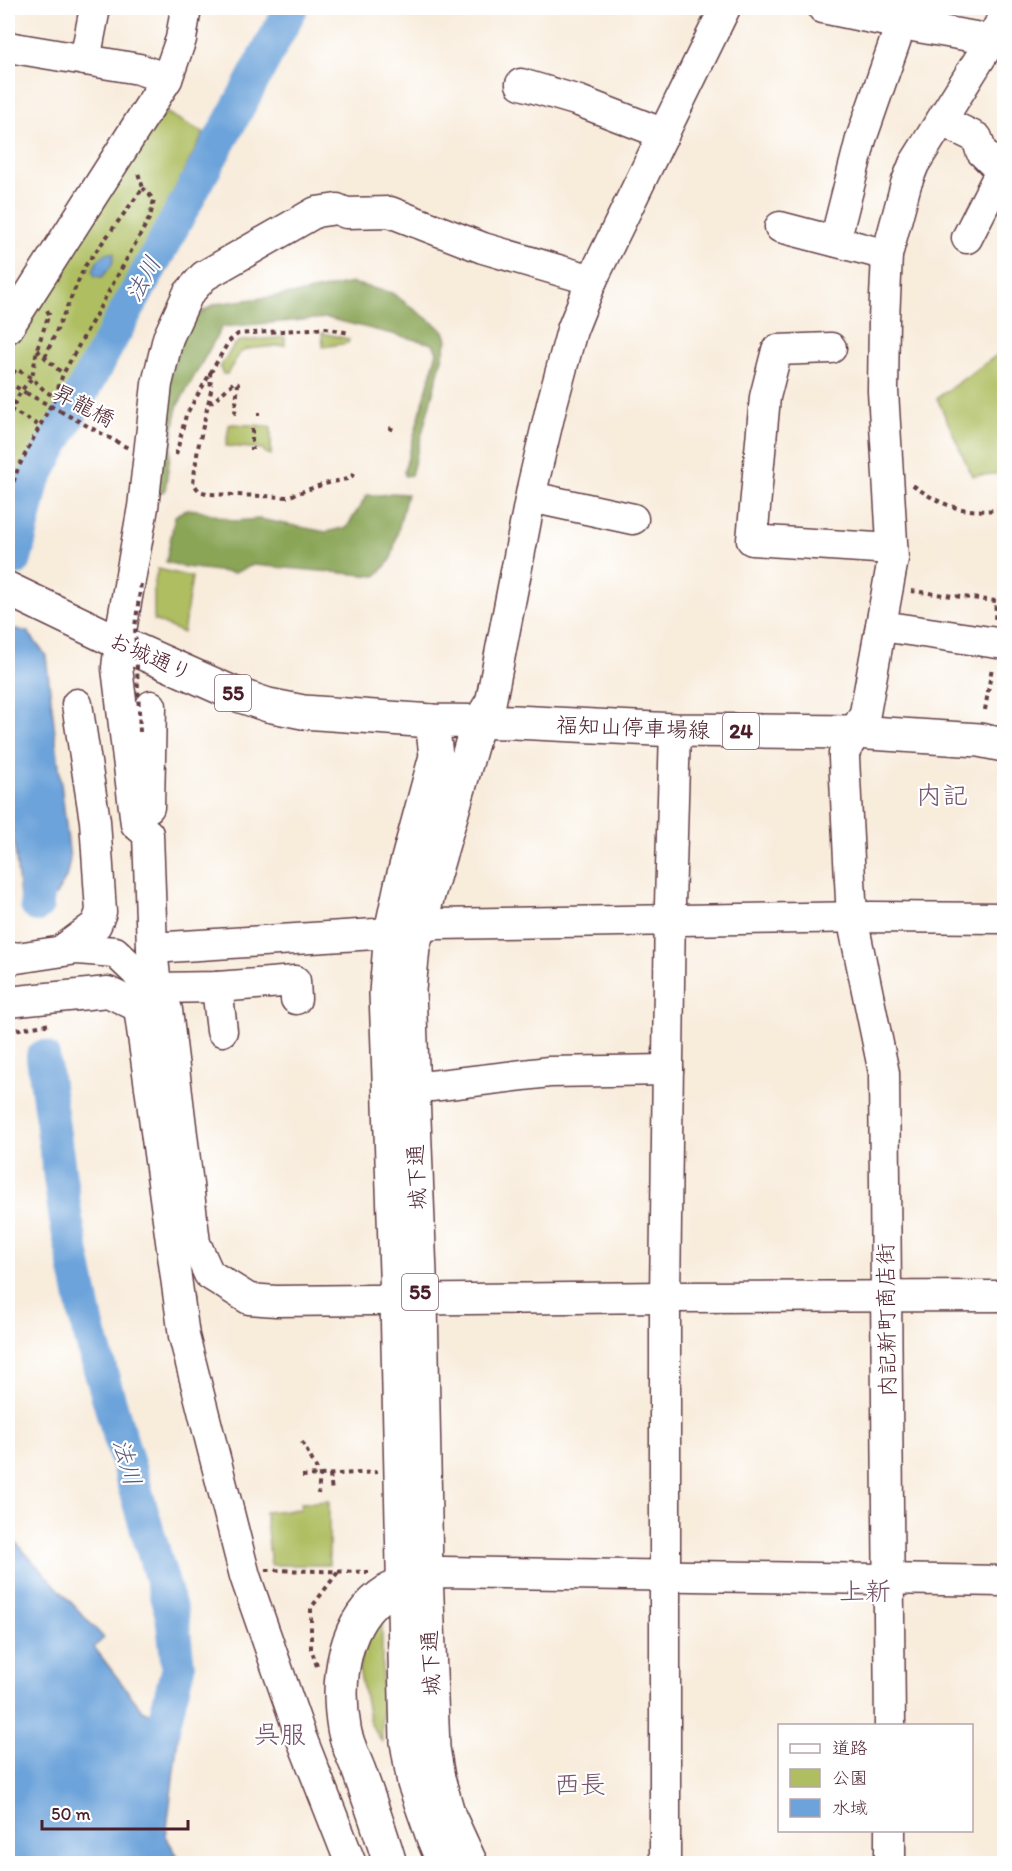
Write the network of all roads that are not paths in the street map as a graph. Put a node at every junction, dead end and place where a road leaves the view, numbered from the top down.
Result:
1 (95, 8) edge
2 (186, 8) edge
3 (725, 8) edge
4 (823, 8) edge
5 (901, 24) junction
6 (1000, 32) edge
7 (8, 47) edge
8 (85, 60) junction
9 (167, 80) junction
10 (521, 84) dead end
11 (942, 121) junction
12 (664, 134) junction
13 (780, 227) dead end
14 (967, 238) dead end
15 (835, 241) junction
16 (887, 255) junction
17 (592, 280) junction
18 (8, 328) edge
19 (831, 348) dead end
20 (531, 497) junction
21 (633, 519) dead end
22 (892, 549) junction
23 (8, 590) edge
24 (881, 626) junction
25 (120, 644) junction
26 (997, 646) edge
27 (77, 704) dead end
28 (145, 719) road end
29 (432, 722) junction
30 (478, 722) junction
31 (675, 730) junction
32 (854, 732) junction
33 (1005, 745) edge
34 (148, 834) junction
35 (853, 918) junction
36 (1005, 918) edge
37 (670, 920) junction
38 (405, 929) junction
39 (152, 948) junction
40 (61, 951) junction
41 (8, 956) edge
42 (218, 987) junction
43 (150, 997) junction
44 (296, 999) dead end
45 (8, 1002) edge
46 (222, 1031) dead end
47 (668, 1070) junction
48 (413, 1085) junction
49 (1005, 1296) edge
50 (665, 1297) junction
51 (885, 1297) junction
52 (409, 1300) junction
53 (664, 1575) junction
54 (414, 1579) junction
55 (889, 1580) junction
56 (1005, 1581) edge
57 (890, 1724) edge
58 (890, 1832) edge
59 (351, 1863) edge
60 (390, 1863) edge
61 (444, 1863) edge
62 (471, 1863) edge
63 (665, 1863) edge
64 (890, 1863) edge

1 - 8 street
2 - 9 street
3 - 12 street
4 - 5 street
5 - 6 street
5 - 15 street
6 - 11 street, 内記新町商店街
7 - 8 street
8 - 9 street
9 - 18 street
10 - 12 street
11 - 14 street
11 - 16 street, 内記新町商店街
12 - 17 street
13 - 15 street
15 - 16 street
16 - 22 street, 内記新町商店街
17 - 20 street
17 - 25 street
19 - 22 street
20 - 21 street
20 - 30 street
22 - 24 street, 内記新町商店街
23 - 25 main road, お城通り / 55
24 - 26 street
24 - 32 street, 内記新町商店街
25 - 29 main road, お城通り / 55
25 - 34 street
27 - 40 street
28 - 34 street
29 - 30 main road, お城通り / 55
29 - 38 main road, 城下通 / 55
30 - 31 main road, 福知山停車場線 / 24
30 - 38 main road, 城下通 / 55
31 - 32 main road, 福知山停車場線 / 24
31 - 37 street
32 - 33 main road, 福知山停車場線 / 24
32 - 35 street, 内記新町商店街
34 - 39 street
35 - 36 street
35 - 37 street
35 - 51 street, 内記新町商店街
37 - 38 street
37 - 47 street
38 - 39 street
38 - 48 main road, 城下通 / 55
38 - 52 main road, 城下通 / 55
39 - 43 street
40 - 41 street
40 - 43 street
42 - 43 street
42 - 44 street
42 - 46 street
43 - 45 street
43 - 52 street
43 - 59 street
47 - 48 street
47 - 50 street
48 - 52 main road, 城下通 / 55
49 - 51 street
50 - 51 street
50 - 52 street
50 - 53 street
51 - 55 street, 内記新町商店街
52 - 54 main road, 城下通 / 55
53 - 54 street
53 - 55 street
53 - 63 street
54 - 60 main road
54 - 61 main road, 城下通 / 55
54 - 62 main road, 城下通 / 55
55 - 56 street
55 - 57 street, 内記新町商店街
58 - 64 street

